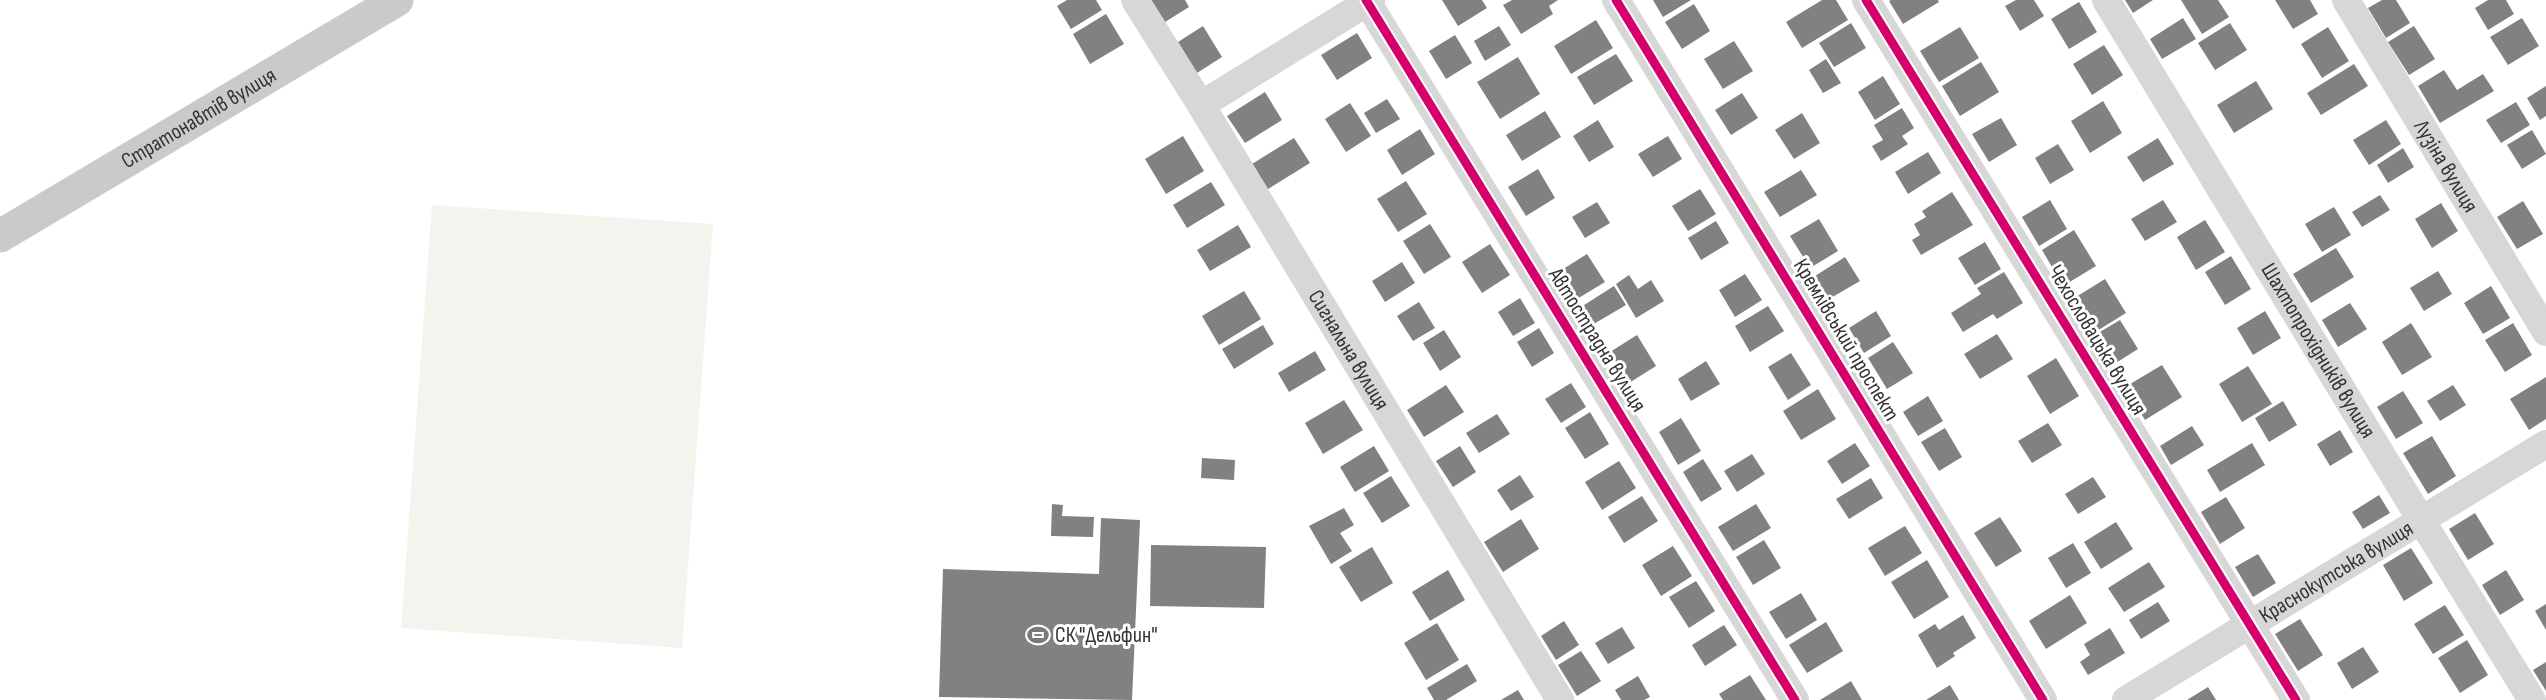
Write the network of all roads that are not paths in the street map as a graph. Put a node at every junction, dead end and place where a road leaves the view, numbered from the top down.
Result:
1 (397, 0) edge
2 (1135, 0) edge
3 (1616, 0) edge
4 (1866, 0) edge
5 (2106, 0) edge
6 (2346, 0) edge
7 (1368, 1) edge
8 (1201, 105) junction
9 (0, 236) edge
10 (2546, 332) edge
11 (2546, 444) edge
12 (2421, 520) junction
13 (2249, 625) junction
14 (1560, 700) edge
15 (1795, 700) edge
16 (2043, 700) edge
17 (2126, 700) edge
18 (2296, 700) edge
19 (2532, 700) edge

1 - 9 main road, Стратонавтів вулиця
2 - 8 street, Сигнальна вулиця
3 - 16 street, Кремлівський проспект
4 - 13 street, Чехословацька вулиця
5 - 12 street, Шахтопрохідників вулиця
6 - 10 street, Лузіна вулиця
7 - 8 street
7 - 15 street, Автострадна вулиця
8 - 14 street, Сигнальна вулиця
11 - 12 street, Краснокутська вулиця
12 - 13 street, Краснокутська вулиця
12 - 19 street, Шахтопрохідників вулиця
13 - 17 street, Краснокутська вулиця
13 - 18 street, Чехословацька вулиця

